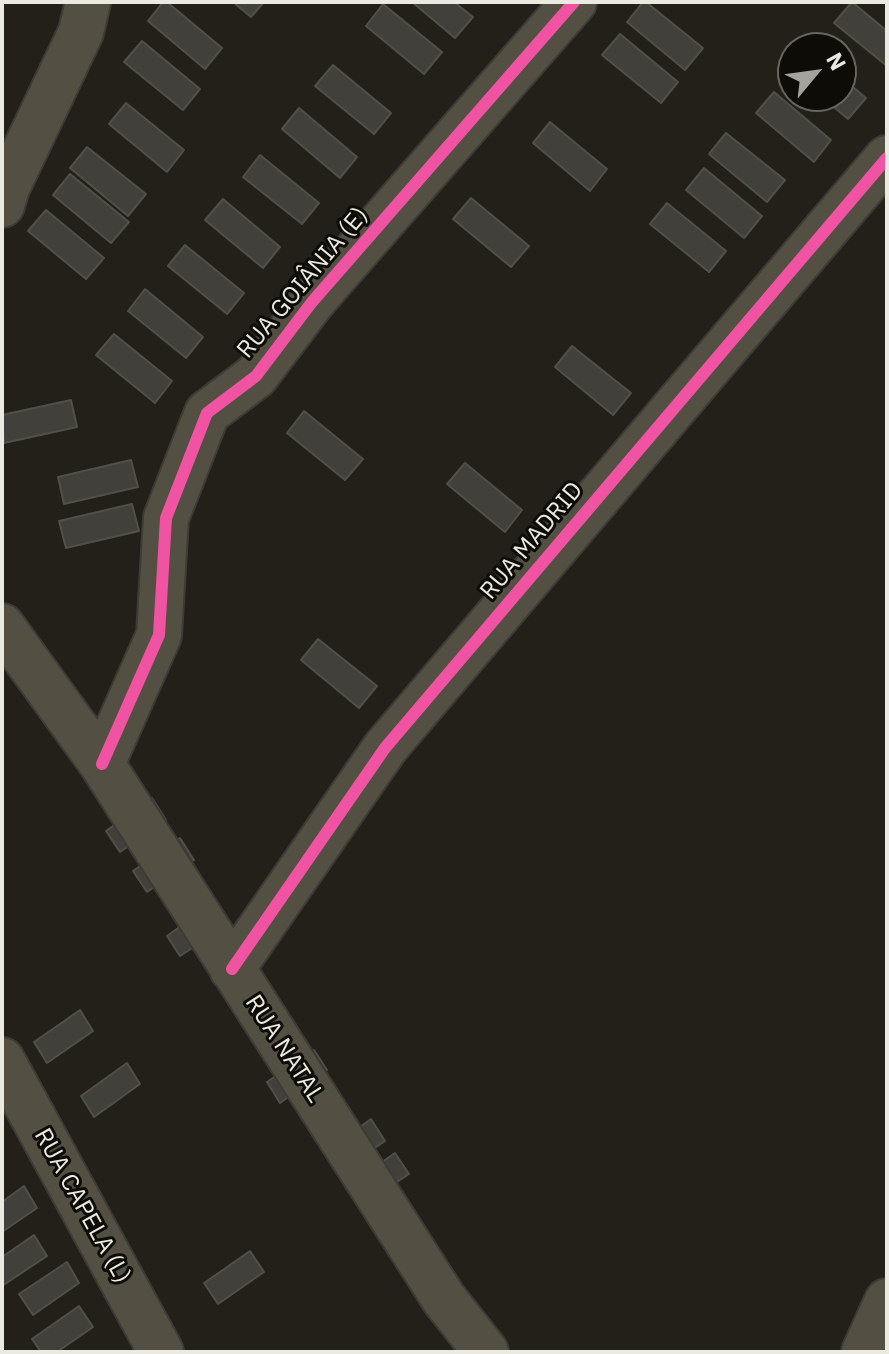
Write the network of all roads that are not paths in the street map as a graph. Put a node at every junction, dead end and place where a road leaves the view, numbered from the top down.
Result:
1 (574, 2) edge
2 (91, 12) edge
3 (887, 158) edge
4 (2, 205) edge
5 (2, 626) edge
6 (102, 764) junction
7 (232, 969) junction
8 (2, 1060) edge
9 (887, 1301) edge
10 (161, 1352) edge
11 (486, 1352) edge
12 (864, 1352) edge

1 - 6 street, RUA GOIÂNIA (E)
2 - 4 street
3 - 7 street, RUA MADRID
5 - 6 street, RUA NATAL
6 - 7 street, RUA NATAL
7 - 11 street, RUA NATAL
8 - 10 street, RUA CAPELA (L)
9 - 12 street

